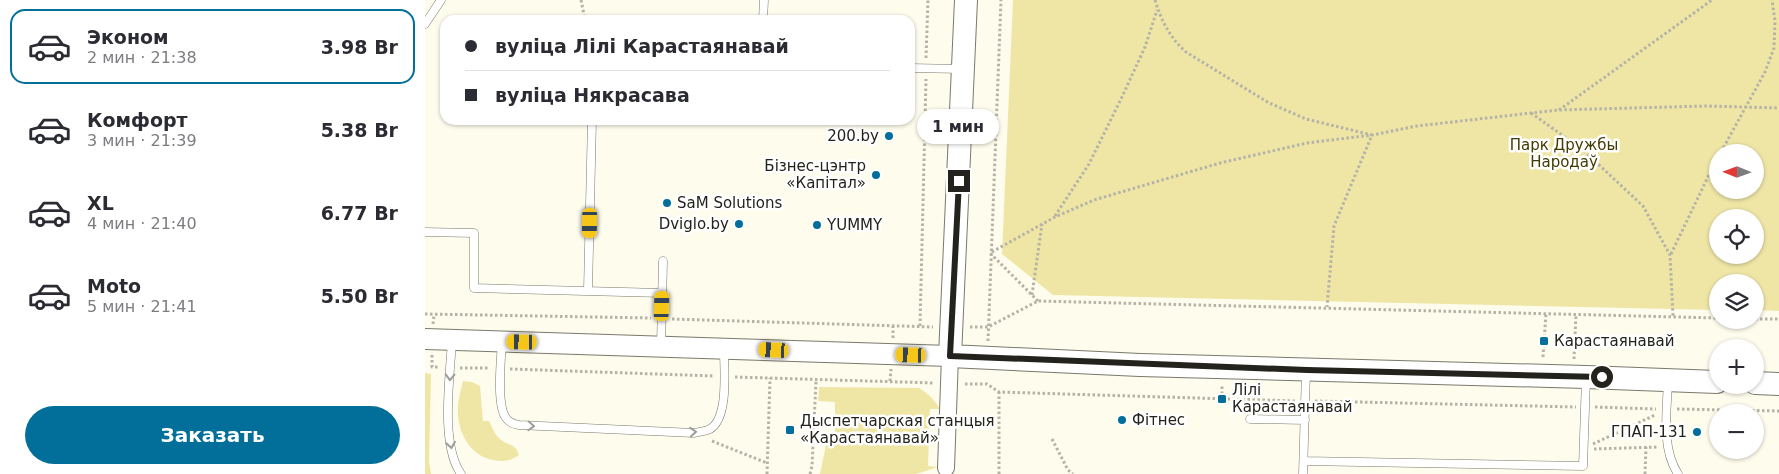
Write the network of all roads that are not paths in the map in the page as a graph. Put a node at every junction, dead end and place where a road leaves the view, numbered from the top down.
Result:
1 (441, 0) edge
2 (764, 0) edge
3 (967, 0) edge
4 (763, 15) edge
5 (425, 24) edge
6 (915, 68) edge
7 (964, 69) junction
8 (592, 125) edge
9 (425, 232) edge
10 (663, 261) dead end
11 (588, 290) junction
12 (662, 293) junction
13 (425, 339) edge
14 (452, 340) junction
15 (502, 341) junction
16 (661, 346) junction
17 (724, 348) junction
18 (950, 356) junction
19 (1307, 370) junction
20 (1579, 377) junction
21 (1668, 381) junction
22 (1709, 382) edge
23 (1764, 384) edge
24 (1779, 384) edge
25 (1250, 419) dead end
26 (1305, 420) junction
27 (1304, 461) junction
28 (944, 472) edge
29 (461, 474) edge
30 (1303, 474) edge
31 (1677, 474) edge

1 - 5 lane
2 - 4 lane
3 - 7 main road
6 - 7 lane
7 - 18 main road
8 - 11 lane
9 - 11 lane
10 - 12 lane
11 - 12 lane
12 - 16 lane
13 - 14 street
14 - 15 street
14 -> 29 lane
15 - 16 street
15 -> 17 lane
16 - 17 street
17 - 18 street
18 - 19 main road
18 - 28 street
19 - 20 main road
19 - 26 lane
20 - 21 main road
20 - 27 lane
21 - 22 main road
21 - 31 lane
23 - 24 main road
25 - 26 lane
26 - 27 lane
27 - 30 lane

